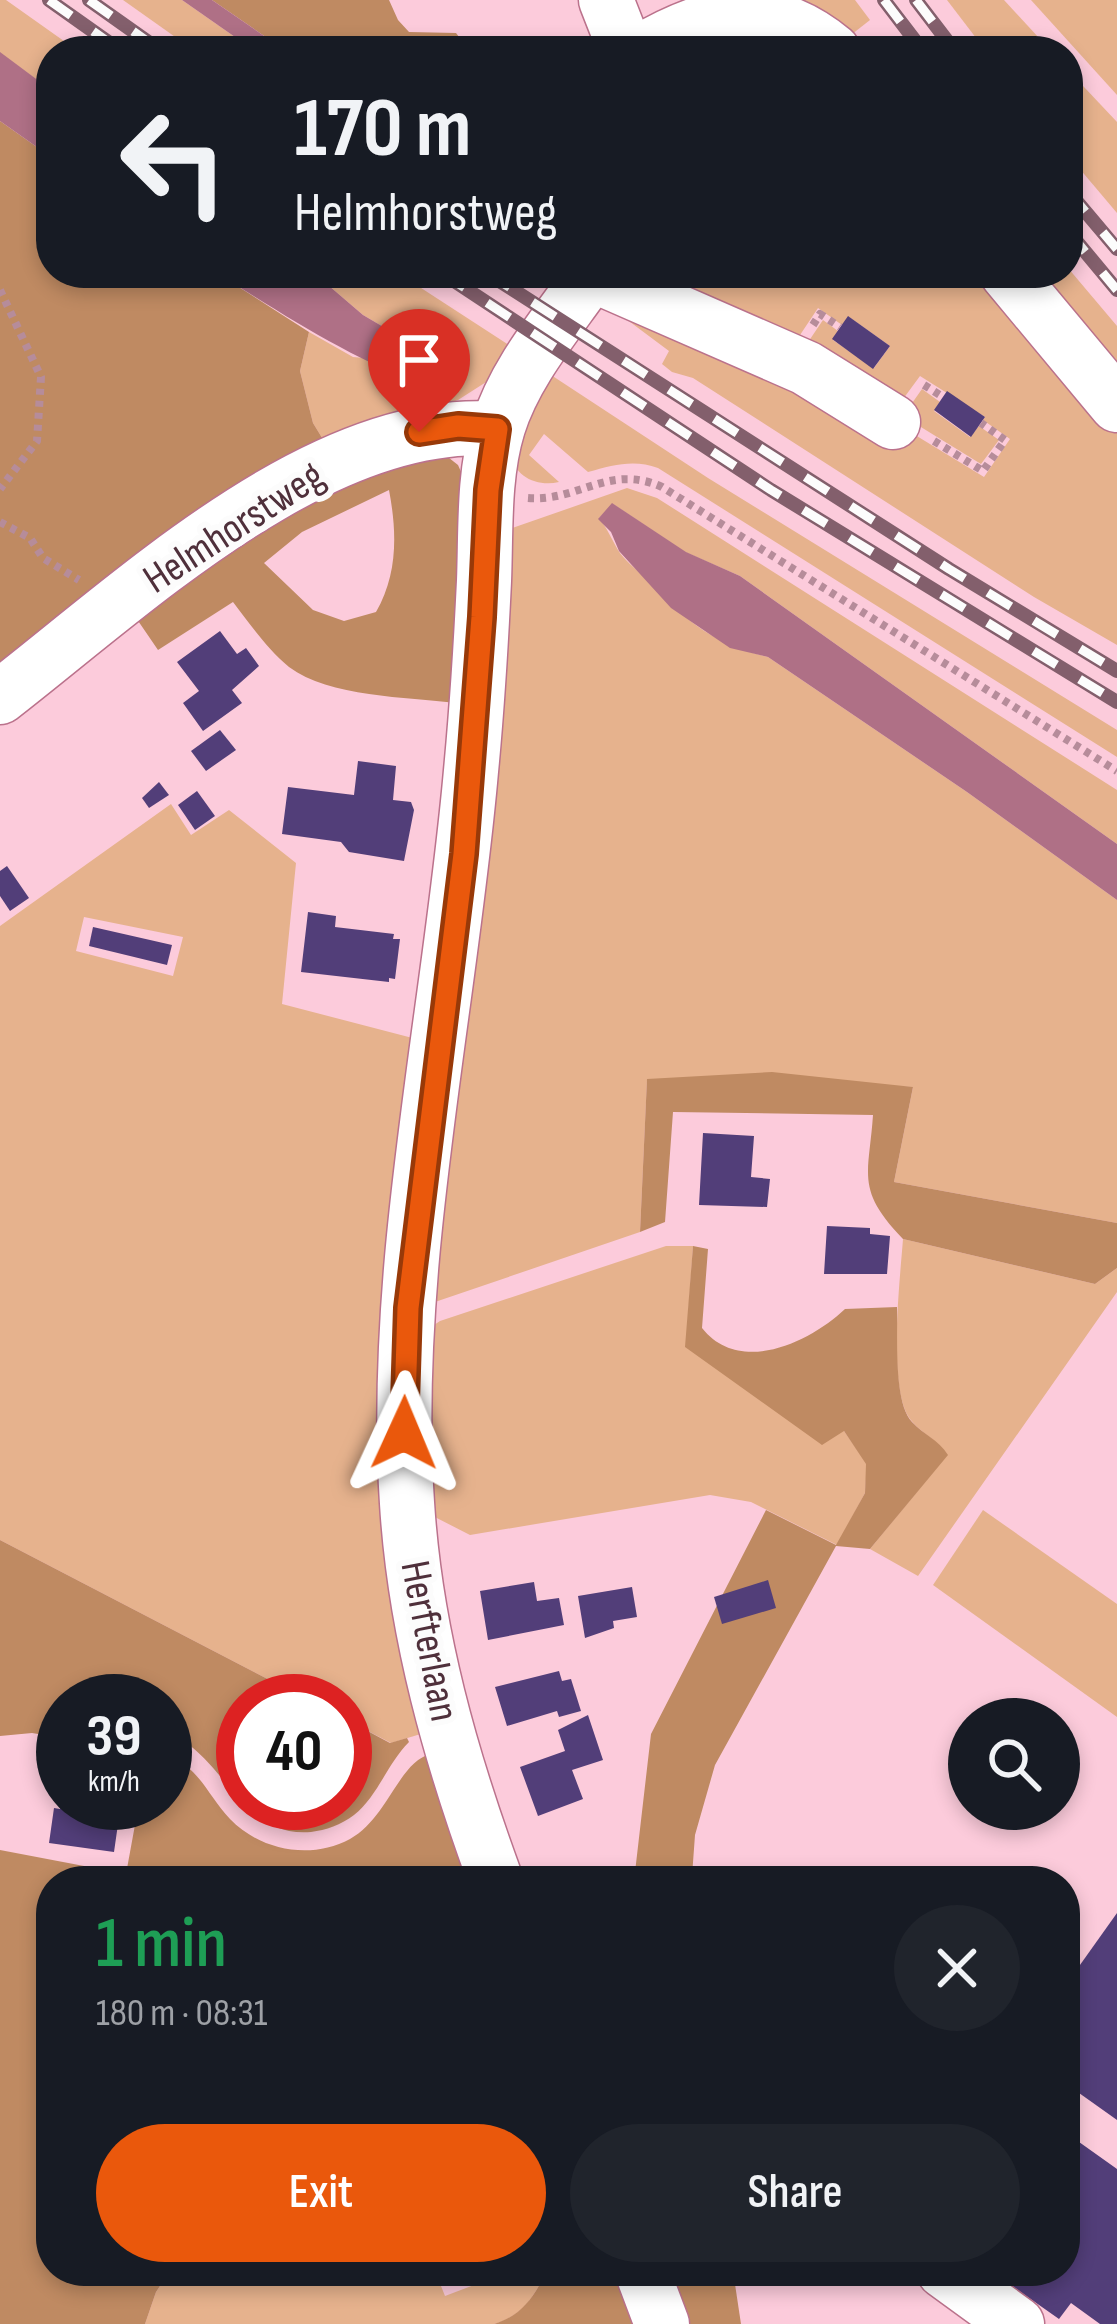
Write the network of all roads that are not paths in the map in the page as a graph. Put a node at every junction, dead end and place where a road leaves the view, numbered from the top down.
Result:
1 (606, 0) edge
2 (620, 36) edge
3 (671, 36) edge
4 (819, 36) edge
5 (582, 288) edge
6 (626, 288) edge
7 (1020, 288) edge
8 (912, 405) road end
9 (1117, 405) edge
10 (497, 429) junction
11 (0, 697) edge
12 (491, 1866) edge
13 (648, 2286) edge
14 (965, 2286) edge
15 (662, 2324) edge
16 (1017, 2324) edge

1 - 2 street
3 - 4 street
5 - 10 street, Herfterlaan
6 - 8 street
7 - 9 street
10 - 11 street, Helmhorstweg
10 - 12 street, Herfterlaan
13 - 15 street
14 - 16 street

